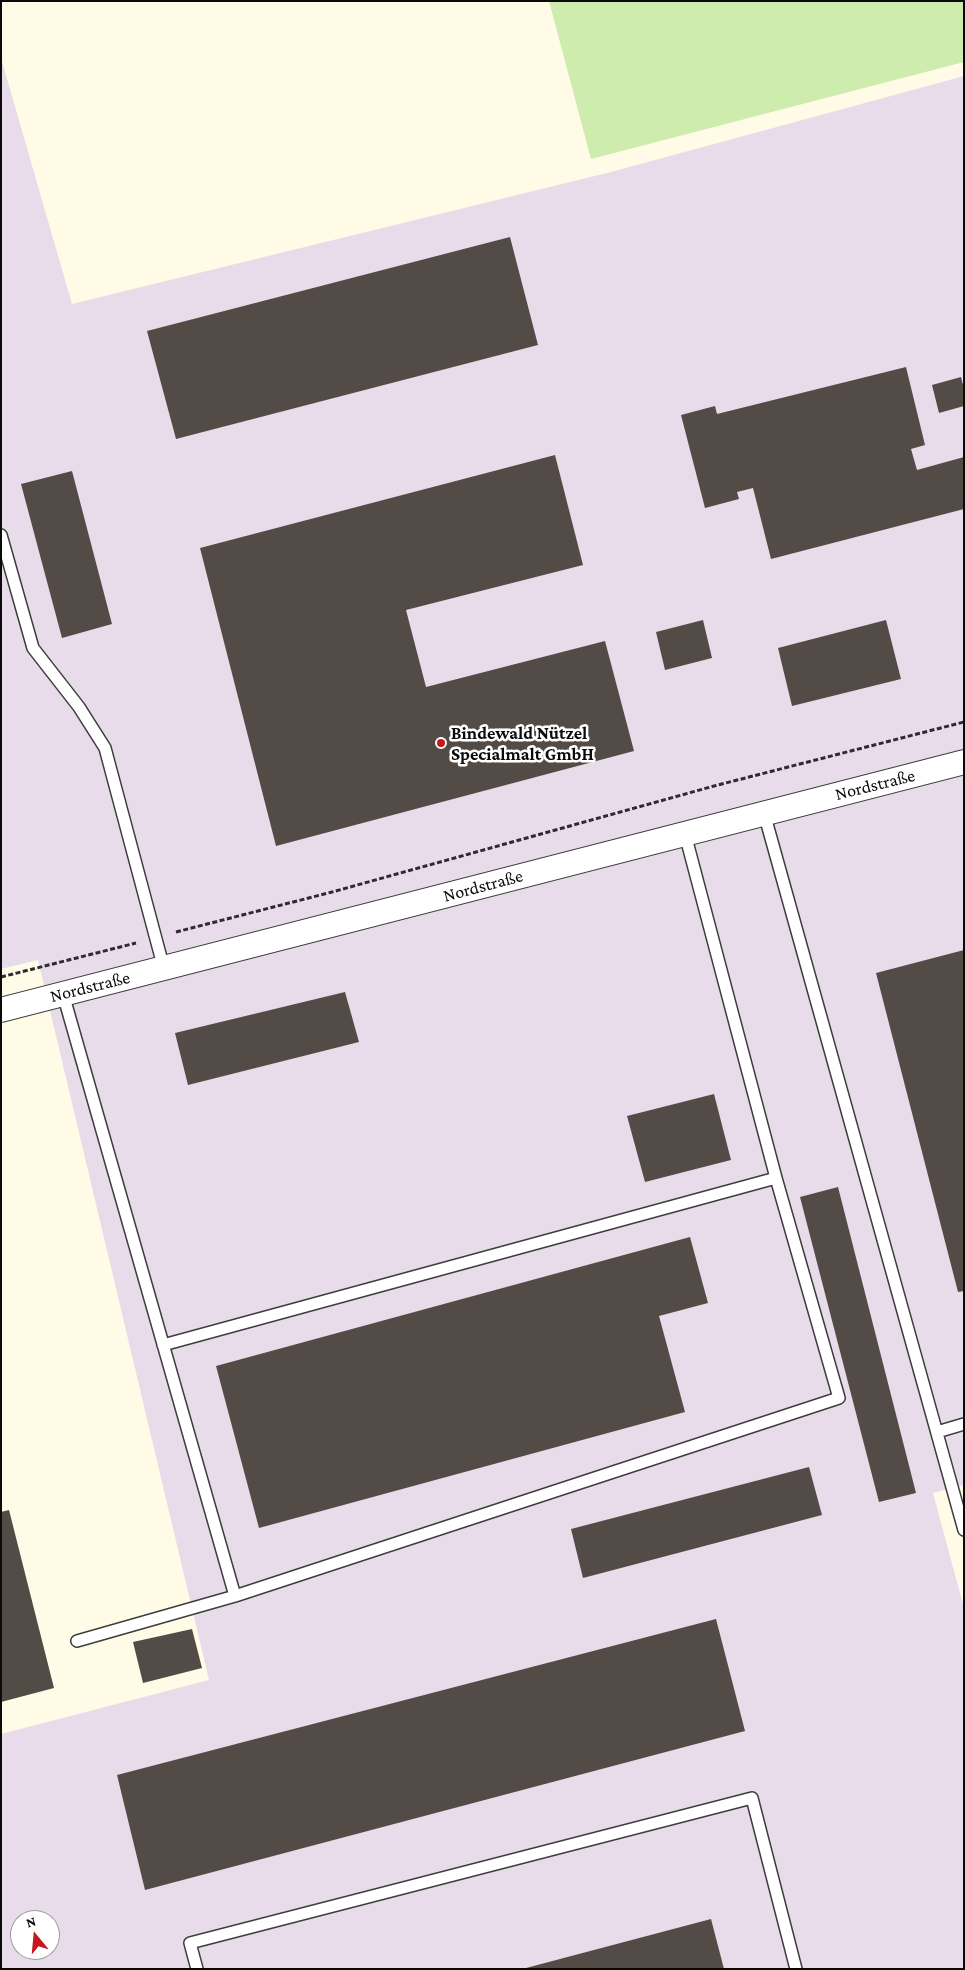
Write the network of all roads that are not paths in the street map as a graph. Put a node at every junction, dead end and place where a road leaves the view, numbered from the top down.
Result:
1 (1, 535) edge
2 (964, 762) edge
3 (764, 813) junction
4 (684, 834) junction
5 (164, 969) junction
6 (63, 994) junction
7 (1, 1010) edge
8 (776, 1178) junction
9 (163, 1345) junction
10 (964, 1424) edge
11 (937, 1432) junction
12 (964, 1530) edge
13 (235, 1596) junction
14 (77, 1641) dead end
15 (197, 1969) edge
16 (796, 1969) edge

1 - 5 lane
2 - 3 street, Nordstraße
3 - 4 street, Nordstraße
3 - 11 lane
4 - 5 street, Nordstraße
4 - 8 lane
5 - 6 street, Nordstraße
6 - 7 street, Nordstraße
6 - 9 lane
8 - 9 lane
8 - 13 lane
9 - 13 lane
10 - 11 lane
11 - 12 lane
13 - 14 lane
15 - 16 lane

